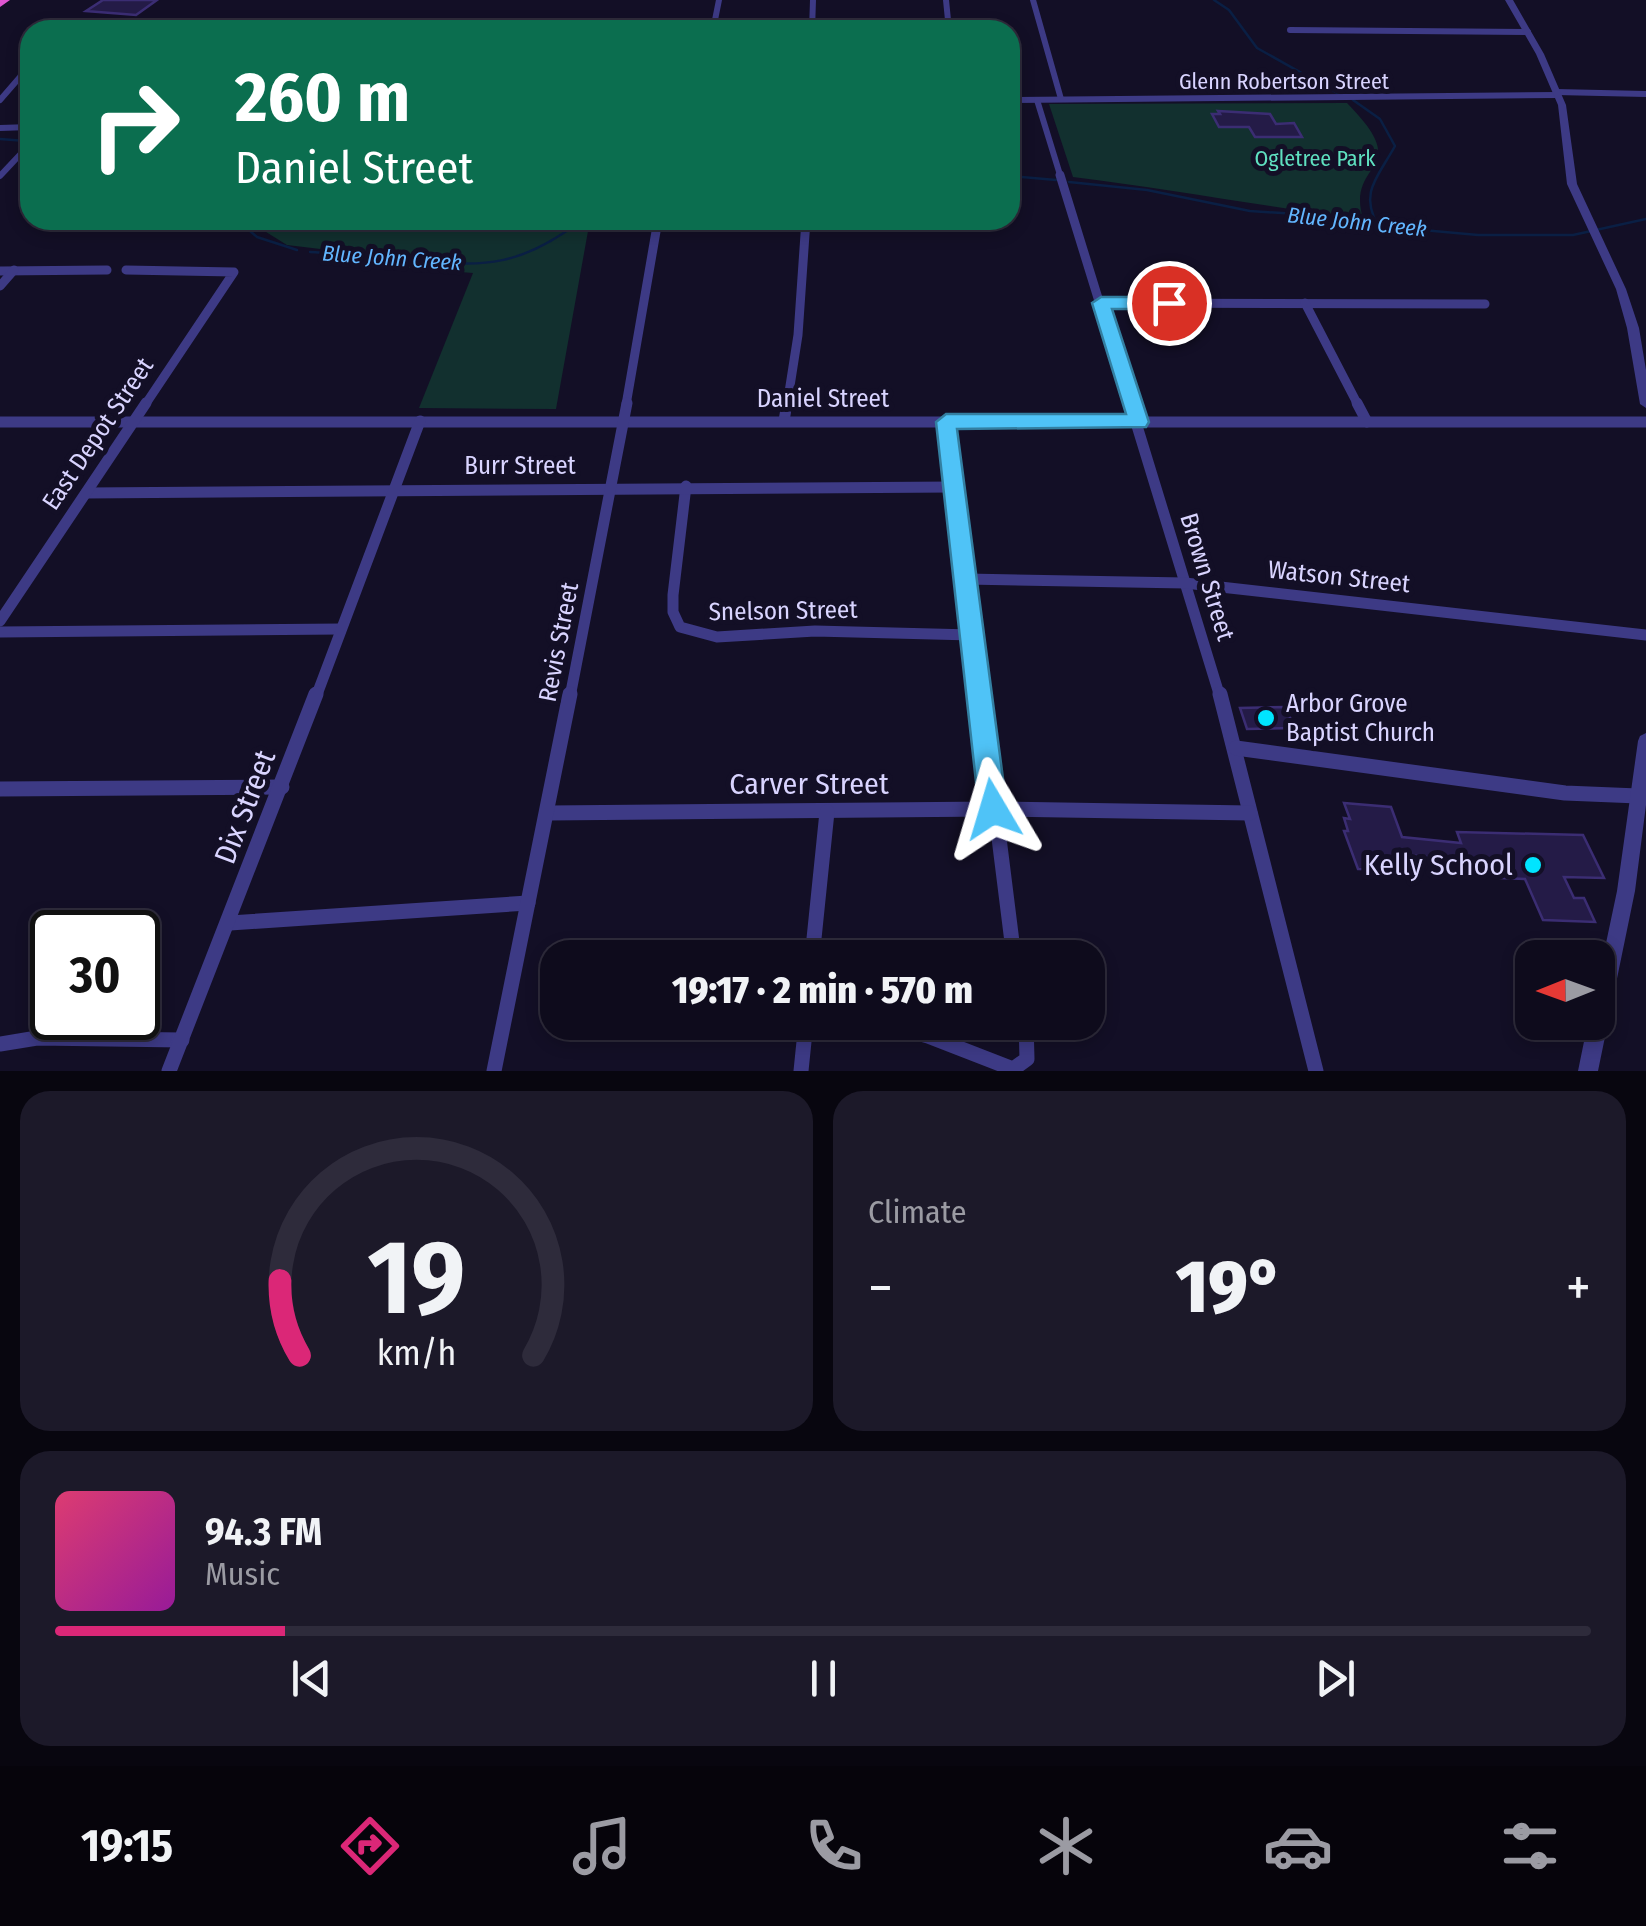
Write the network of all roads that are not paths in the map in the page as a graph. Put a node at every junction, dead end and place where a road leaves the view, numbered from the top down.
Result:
1 (1034, 0) edge
2 (1509, 0) edge
3 (1290, 30) dead end
4 (1528, 32) junction
5 (20, 77) edge
6 (1557, 94) junction
7 (1646, 94) edge
8 (1060, 99) junction
9 (0, 100) edge
10 (1020, 100) edge
11 (1037, 100) junction
12 (20, 155) edge
13 (0, 176) edge
14 (656, 230) edge
15 (805, 230) edge
16 (14, 270) junction
17 (107, 270) dead end
18 (126, 270) dead end
19 (0, 271) edge
20 (0, 286) edge
21 (1101, 303) junction
22 (1305, 303) junction
23 (1485, 304) dead end
24 (1643, 363) edge
25 (1646, 404) edge
26 (134, 421) junction
27 (420, 421) junction
28 (625, 421) junction
29 (0, 422) edge
30 (784, 422) junction
31 (946, 422) junction
32 (1138, 422) junction
33 (1367, 422) junction
34 (1646, 422) edge
35 (686, 486) junction
36 (954, 487) junction
37 (612, 488) junction
38 (392, 490) junction
39 (86, 493) junction
40 (966, 578) junction
41 (1186, 583) junction
42 (0, 621) edge
43 (341, 629) junction
44 (0, 632) edge
45 (972, 634) junction
46 (1646, 634) edge
47 (1646, 742) edge
48 (1236, 748) junction
49 (1642, 786) edge
50 (282, 787) junction
51 (0, 788) edge
52 (993, 809) junction
53 (827, 812) junction
54 (1250, 812) junction
55 (549, 813) junction
56 (528, 903) junction
57 (230, 923) junction
58 (814, 940) edge
59 (1011, 940) edge
60 (182, 1040) junction
61 (804, 1040) edge
62 (938, 1040) edge
63 (1027, 1040) edge
64 (0, 1044) edge
65 (169, 1071) edge
66 (494, 1071) edge
67 (801, 1071) edge
68 (1316, 1071) edge
69 (1588, 1071) edge

1 - 8 street
2 - 4 street
3 - 4 street
4 - 6 street
5 - 9 street
6 - 7 street, Glenn Robertson Street
6 - 8 street, Glenn Robertson Street
6 - 24 street
8 - 11 street, Glenn Robertson Street
10 - 11 street, Glenn Robertson Street
11 - 21 street, Brown Street
12 - 13 street
14 - 28 street, Revis Street
15 - 30 street
16 - 17 street
16 - 19 street
16 - 20 street
18 - 26 street, East Depot Street
21 - 22 street
21 - 32 street, Brown Street
22 - 23 street
22 - 33 street
24 - 25 street
26 - 27 street, Daniel Street
26 - 29 street, Daniel Street
26 - 39 street, East Depot Street
27 - 28 street, Daniel Street
27 - 38 street, Dix Street
28 - 30 street, Daniel Street
28 - 37 street, Revis Street
30 - 31 street, Daniel Street
31 - 32 street, Daniel Street
31 - 36 street
32 - 33 street, Daniel Street
32 - 41 street, Brown Street
33 - 34 street, Daniel Street
35 - 36 street, Burr Street
35 - 37 street, Burr Street
35 - 45 street, Snelson Street
36 - 40 street
37 - 38 street, Burr Street
37 - 55 street, Revis Street
38 - 39 street, Burr Street
38 - 43 street, Dix Street
39 - 42 street, East Depot Street
40 - 41 street, Watson Street
40 - 45 street
41 - 46 street, Watson Street
41 - 48 street, Brown Street
43 - 44 street
43 - 50 street, Dix Street
45 - 52 street
47 - 49 street
48 - 49 street
48 - 54 street, Brown Street
49 - 69 street
50 - 51 street
50 - 57 street, Dix Street
52 - 53 street, Carver Street
52 - 54 street, Carver Street
52 - 59 street
53 - 55 street, Carver Street
53 - 58 street
54 - 68 street, Brown Street
55 - 56 street, Revis Street
56 - 57 street
56 - 66 street, Revis Street
57 - 60 street, Dix Street
60 - 64 street
60 - 65 street, Dix Street
61 - 67 street
62 - 63 street

